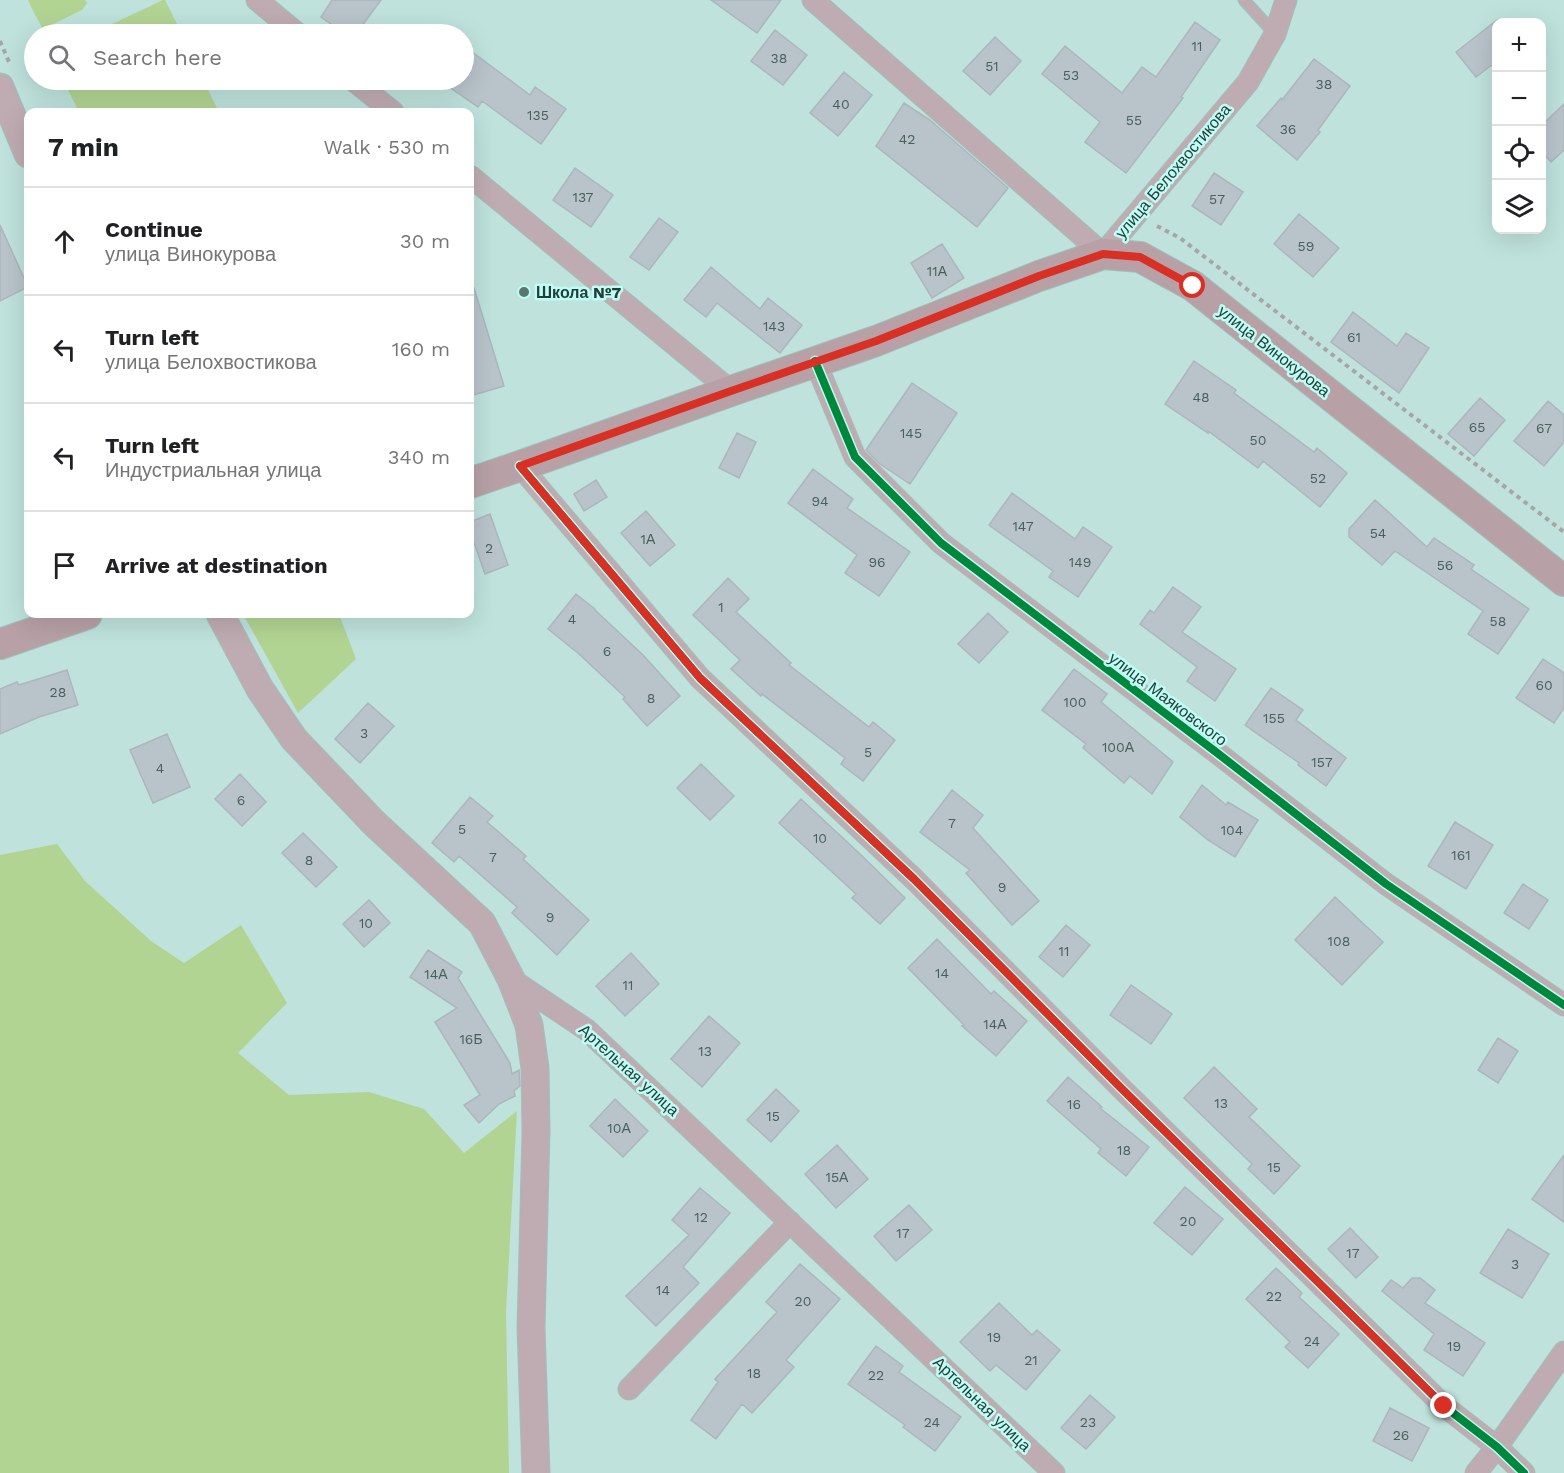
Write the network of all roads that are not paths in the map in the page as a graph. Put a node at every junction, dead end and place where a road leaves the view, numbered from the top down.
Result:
1 (257, 0) edge
2 (813, 0) edge
3 (1244, 0) edge
4 (1286, 0) edge
5 (286, 24) edge
6 (1275, 34) junction
7 (0, 87) edge
8 (366, 90) edge
9 (388, 108) edge
10 (24, 144) edge
11 (474, 179) edge
12 (1103, 254) junction
13 (815, 362) junction
14 (731, 391) junction
15 (520, 466) junction
16 (474, 482) edge
17 (1564, 581) edge
18 (75, 618) edge
19 (222, 618) edge
20 (0, 644) edge
21 (511, 979) junction
22 (1564, 1005) edge
23 (790, 1222) junction
24 (1564, 1352) edge
25 (629, 1389) dead end
26 (1497, 1447) junction
27 (536, 1473) edge
28 (1054, 1473) edge
29 (1476, 1473) edge
30 (1524, 1473) edge

1 - 5 street
2 - 12 street
3 - 6 lane
4 - 6 street, улица Белохвостикова
6 - 12 street, улица Белохвостикова
7 - 10 street
8 - 9 street
11 - 14 street
12 - 13 main road, улица Белохвостикова
12 - 17 main road, улица Винокурова
13 - 14 main road, улица Белохвостикова
13 - 22 street, улица Маяковского
14 - 15 main road, улица Белохвостикова
15 - 16 main road, улица Белохвостикова
15 - 26 street
18 - 20 main road
19 - 21 street, Артельная улица
21 - 23 street, Артельная улица
21 - 27 street
23 - 25 street
23 - 28 street, Артельная улица
24 - 26 street
26 - 29 street
26 - 30 street

